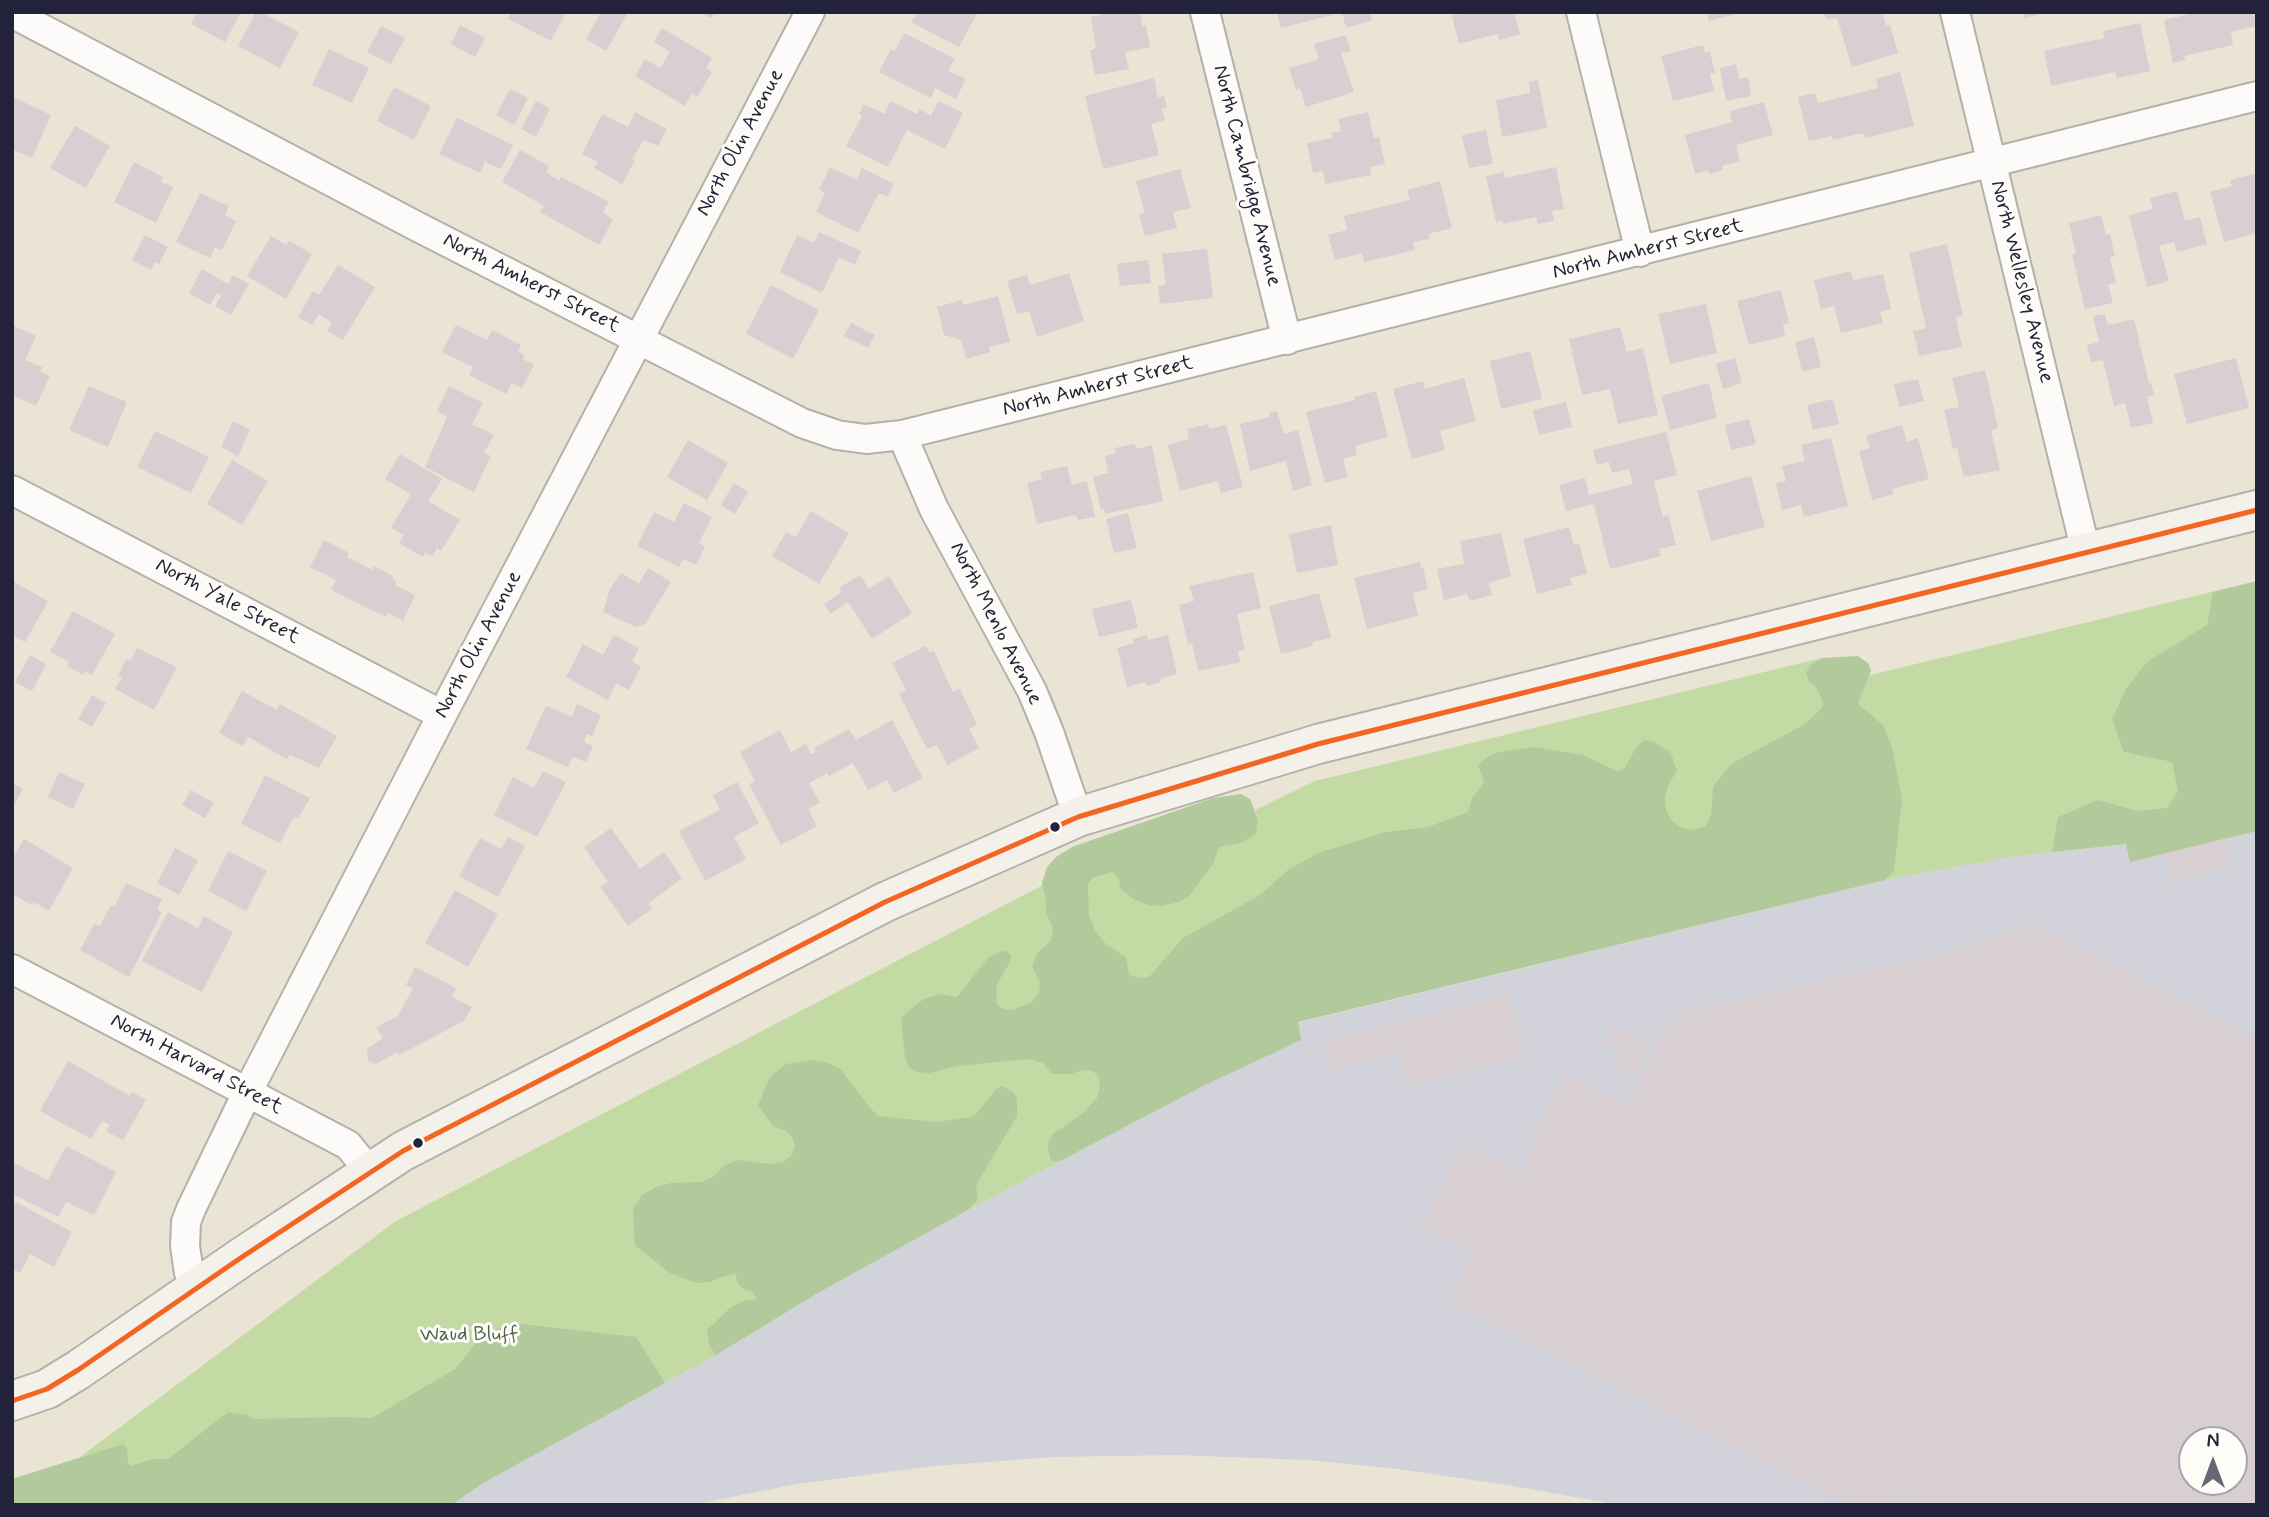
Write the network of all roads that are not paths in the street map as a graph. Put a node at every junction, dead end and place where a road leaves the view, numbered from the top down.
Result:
1 (810, 12) edge
2 (1205, 12) edge
3 (1581, 12) edge
4 (1955, 12) edge
5 (12, 13) edge
6 (2257, 96) edge
7 (1992, 163) junction
8 (1640, 252) junction
9 (639, 339) junction
10 (1287, 340) junction
11 (902, 435) junction
12 (12, 490) edge
13 (2257, 510) edge
14 (2086, 552) junction
15 (442, 715) junction
16 (1078, 817) junction
17 (12, 969) edge
18 (247, 1093) junction
19 (370, 1172) junction
20 (196, 1288) junction
21 (12, 1401) edge

1 - 9 street, North Olin Avenue
2 - 10 street, North Cambridge Avenue
3 - 8 street
4 - 7 street, North Wellesley Avenue
5 - 9 street, North Amherst Street
6 - 7 street, North Amherst Street
7 - 8 street, North Amherst Street
7 - 14 street, North Wellesley Avenue
8 - 10 street, North Amherst Street
9 - 11 street, North Amherst Street
9 - 15 street, North Olin Avenue
10 - 11 street, North Amherst Street
11 - 16 street, North Menlo Avenue
12 - 15 street, North Yale Street
13 - 14 main road
14 - 16 main road
15 - 18 street, North Olin Avenue
16 - 19 main road
17 - 18 street, North Harvard Street
18 - 19 street, North Harvard Street
18 - 20 street, North Olin Avenue
19 - 20 main road
20 - 21 main road

